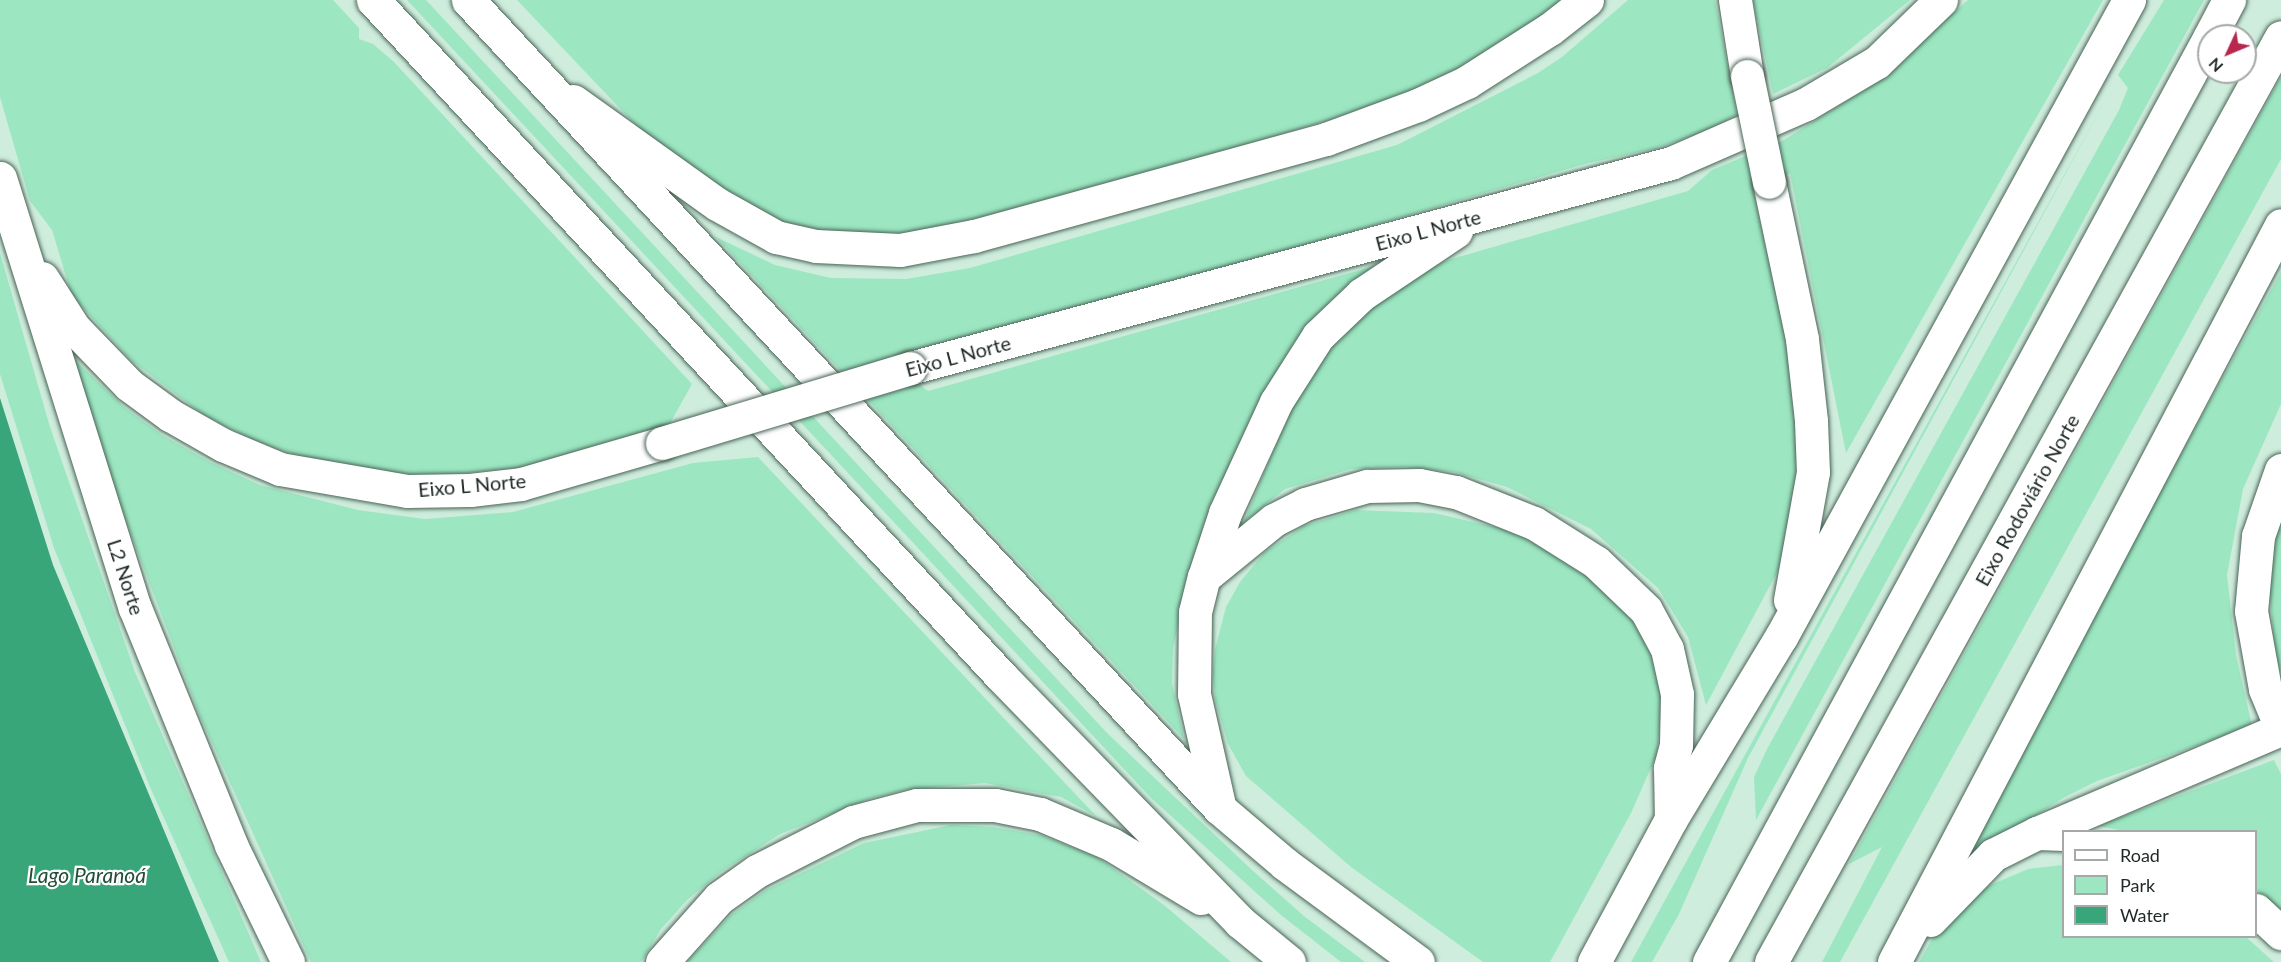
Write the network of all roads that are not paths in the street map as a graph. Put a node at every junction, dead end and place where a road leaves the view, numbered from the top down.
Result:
1 (373, 0) edge
2 (468, 0) edge
3 (1587, 0) edge
4 (1735, 0) edge
5 (1941, 0) edge
6 (2129, 0) edge
7 (2229, 0) edge
8 (2217, 24) edge
9 (2281, 37) edge
10 (2197, 61) edge
11 (537, 73) junction
12 (0, 178) edge
13 (1476, 217) junction
14 (2281, 225) edge
15 (17, 238) junction
16 (2281, 470) edge
17 (1204, 578) junction
18 (1781, 637) junction
19 (2281, 729) edge
20 (1219, 808) junction
21 (1671, 819) junction
22 (2050, 834) edge
23 (2257, 911) edge
24 (1240, 922) junction
25 (2281, 933) edge
26 (1596, 959) edge
27 (288, 962) edge
28 (662, 962) edge
29 (1289, 962) edge
30 (1418, 962) edge
31 (1709, 962) edge
32 (1771, 962) edge
33 (1894, 962) edge

1 - 24 main road
2 - 11 main road
3 - 11 main road
4 - 18 main road, bridge
5 - 13 main road, Eixo L Norte
6 - 18 main road
7 - 8 main road
9 - 32 main road, Eixo Rodoviário Norte
10 - 31 main road
11 - 20 main road
12 - 15 main road, L2 Norte
13 - 15 main road, Eixo L Norte, bridge
13 - 17 main road
14 - 33 main road
15 - 27 main road, L2 Norte
16 - 19 main road
17 - 20 main road
17 - 21 main road
18 - 21 main road
19 - 22 main road
20 - 30 main road
21 - 26 main road
22 - 33 main road
23 - 25 main road
24 - 28 main road
24 - 29 main road

